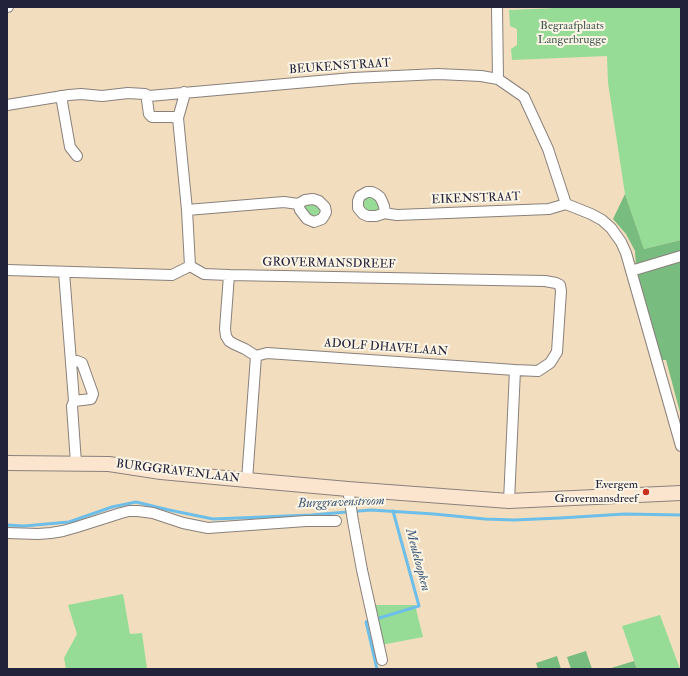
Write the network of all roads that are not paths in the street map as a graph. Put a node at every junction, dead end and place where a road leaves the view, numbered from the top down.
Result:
1 (498, 7) edge
2 (498, 80) junction
3 (184, 92) junction
4 (61, 96) junction
5 (148, 96) junction
6 (7, 105) edge
7 (178, 118) junction
8 (77, 156) dead end
9 (298, 204) dead end
10 (566, 204) junction
11 (187, 210) junction
12 (385, 212) dead end
13 (681, 256) edge
14 (190, 266) junction
15 (7, 270) edge
16 (631, 271) junction
17 (64, 272) junction
18 (229, 275) junction
19 (559, 321) joint
20 (256, 356) junction
21 (71, 362) junction
22 (515, 370) junction
23 (74, 401) junction
24 (681, 446) edge
25 (7, 463) edge
26 (76, 463) junction
27 (247, 480) junction
28 (348, 489) junction
29 (681, 493) edge
30 (509, 501) junction
31 (336, 521) dead end
32 (7, 532) edge
33 (382, 660) dead end

1 - 2 street
2 - 3 street, BEUKENSTRAAT
2 - 10 street, BEUKENSTRAAT
3 - 5 street, BEUKENSTRAAT
3 - 7 street
4 - 5 street, BEUKENSTRAAT
4 - 6 street, BEUKENSTRAAT
4 - 8 street
5 - 7 street
7 - 11 street
9 - 11 street
10 - 12 street, EIKENSTRAAT
10 - 16 street
11 - 14 street
13 - 16 street
14 - 17 street
14 - 18 street, GROVERMANSDREEF
15 - 17 street
16 - 24 street
17 - 21 street
18 - 19 street, GROVERMANSDREEF
18 - 20 street
19 - 22 street, ADOLF DHAVELAAN
20 - 22 street, ADOLF DHAVELAAN
20 - 27 street
21 - 23 street
21 - 23 street
22 - 30 street
23 - 26 street
25 - 26 main road, BURGGRAVENLAAN
26 - 27 main road, BURGGRAVENLAAN
27 - 28 main road, BURGGRAVENLAAN
28 - 30 main road, BURGGRAVENLAAN
28 - 33 street
29 - 30 main road, BURGGRAVENLAAN
31 - 32 street

